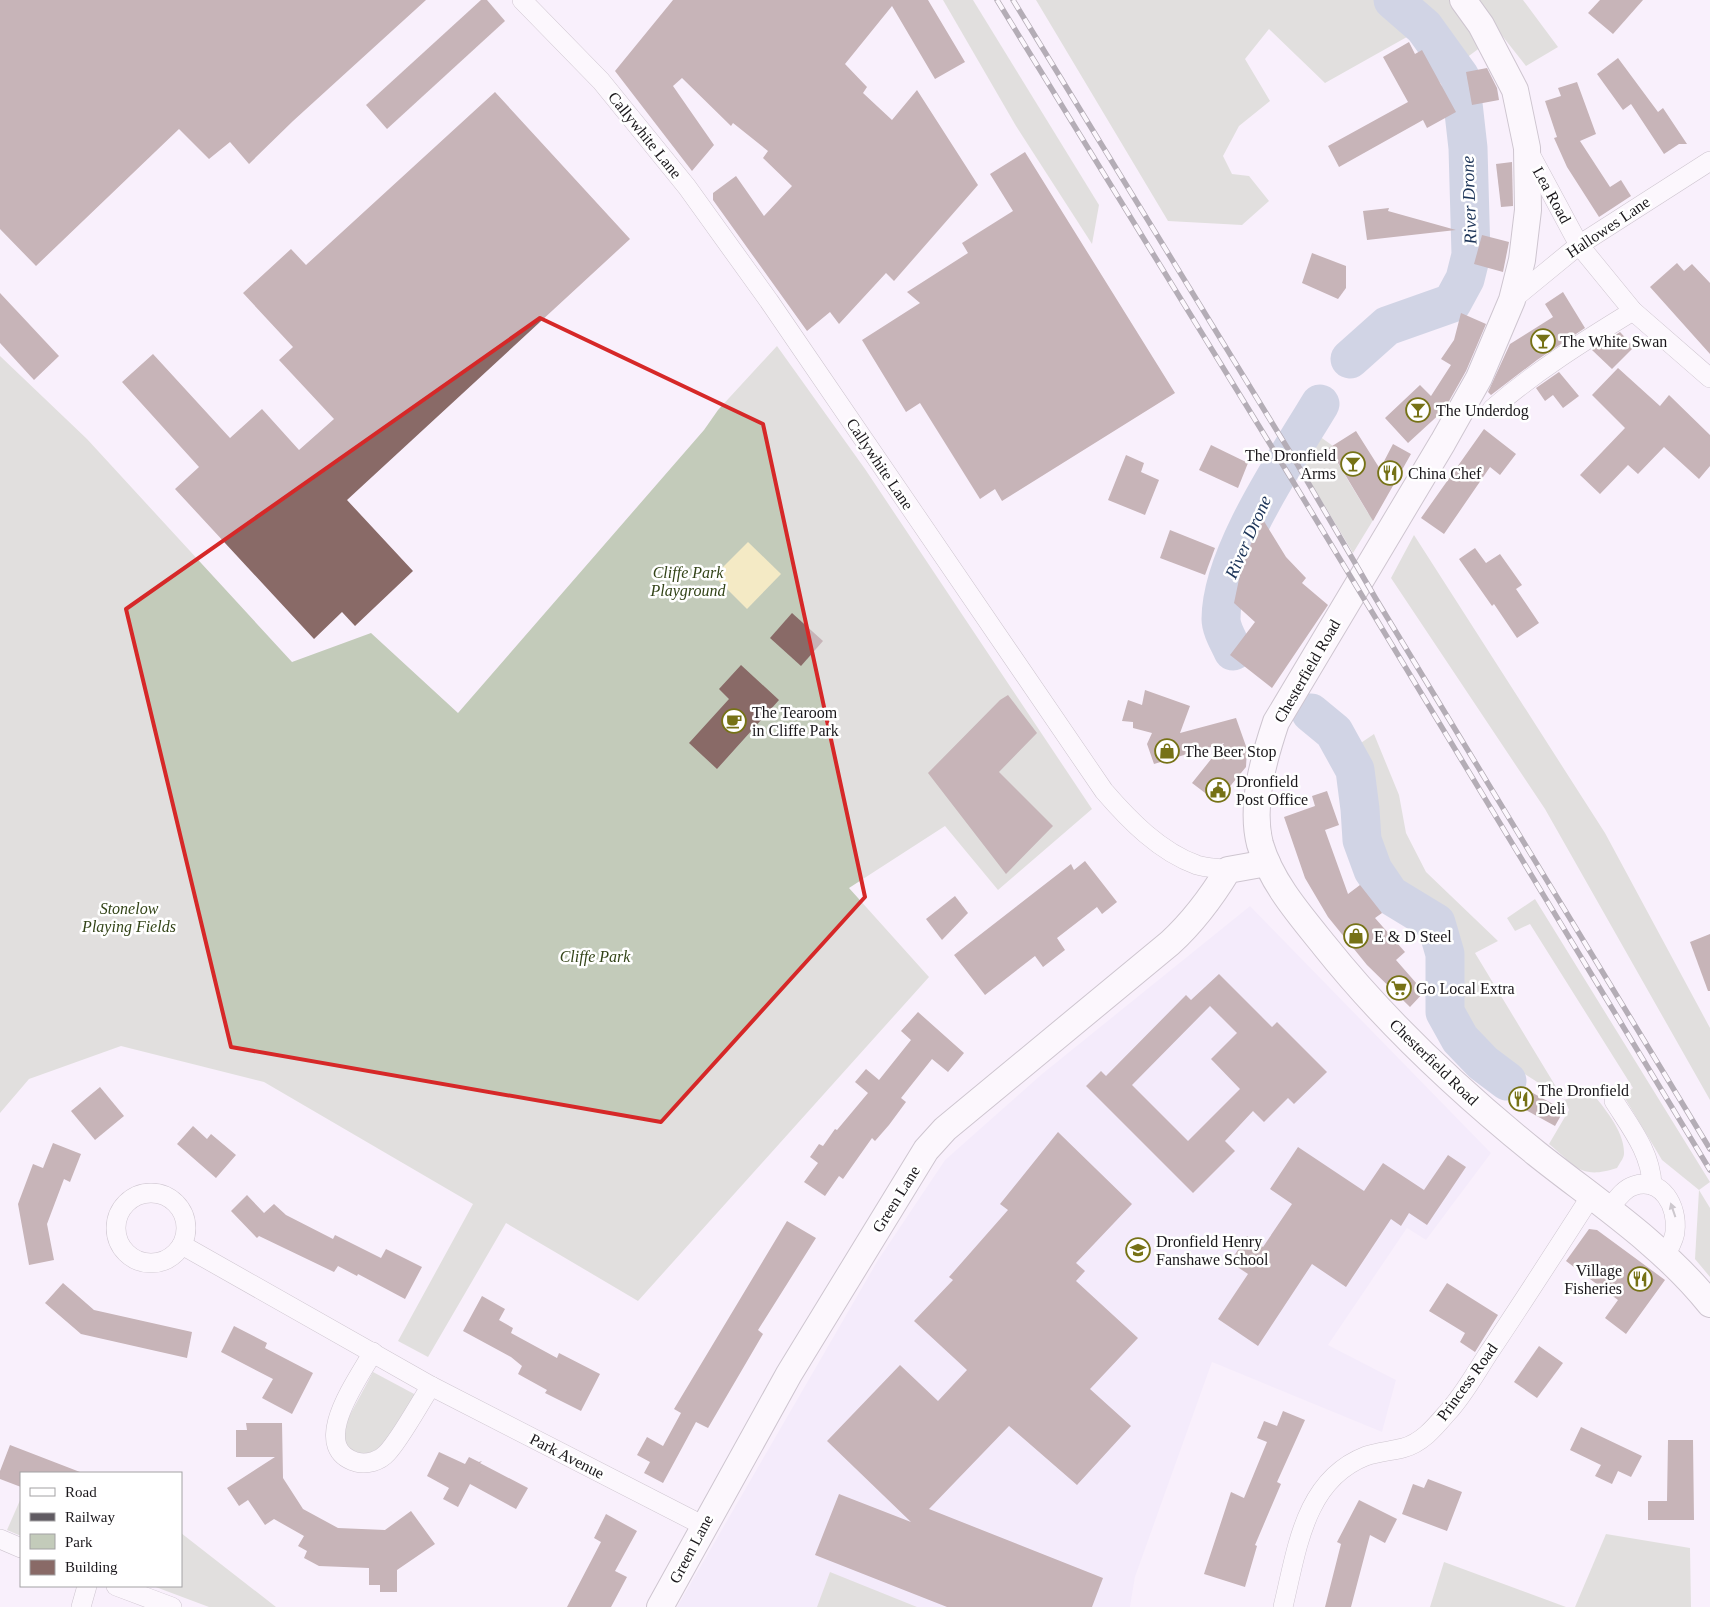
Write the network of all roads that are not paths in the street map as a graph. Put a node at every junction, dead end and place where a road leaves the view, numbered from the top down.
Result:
1 (522, 0) edge
2 (1463, 0) edge
3 (1527, 148) junction
4 (1710, 161) edge
5 (1579, 244) junction
6 (1512, 300) junction
7 (1633, 311) junction
8 (1710, 378) edge
9 (1492, 409) dead end
10 (1267, 863) junction
11 (1228, 870) junction
12 (1614, 1101) dead end
13 (1652, 1185) junction
14 (1600, 1203) junction
15 (182, 1245) dead end
16 (1665, 1256) junction
17 (1710, 1304) edge
18 (373, 1352) junction
19 (431, 1386) junction
20 (704, 1526) junction
21 (0, 1539) edge
22 (20, 1548) edge
23 (87, 1587) edge
24 (119, 1587) edge
25 (81, 1607) edge
26 (172, 1607) edge
27 (660, 1607) edge
28 (1282, 1607) edge

1 - 11 street, Callywhite Lane
2 - 3 main road, Chesterfield Road
3 - 5 street, Lea Road
3 - 6 main road, Chesterfield Road
4 - 5 street, Hallowes Lane
5 - 6 street, Hallowes Lane
5 - 7 street, Lea Road
6 - 10 main road, Chesterfield Road
7 - 8 street, Lea Road
7 - 9 street
10 - 11 main road, Callywhite Lane
10 - 14 main road, Chesterfield Road
11 - 20 main road, Green Lane
12 - 13 street
13 - 14 street, Princess Road
16 -> 13 street
14 - 16 main road, Chesterfield Road
14 - 28 street, Princess Road
15 - 18 street, Park Avenue
16 - 17 main road, Chesterfield Road
18 - 19 street, Park Avenue
18 - 19 street
19 - 20 street, Park Avenue
20 - 27 main road, Green Lane
21 - 22 street
23 - 25 street
24 - 26 street

